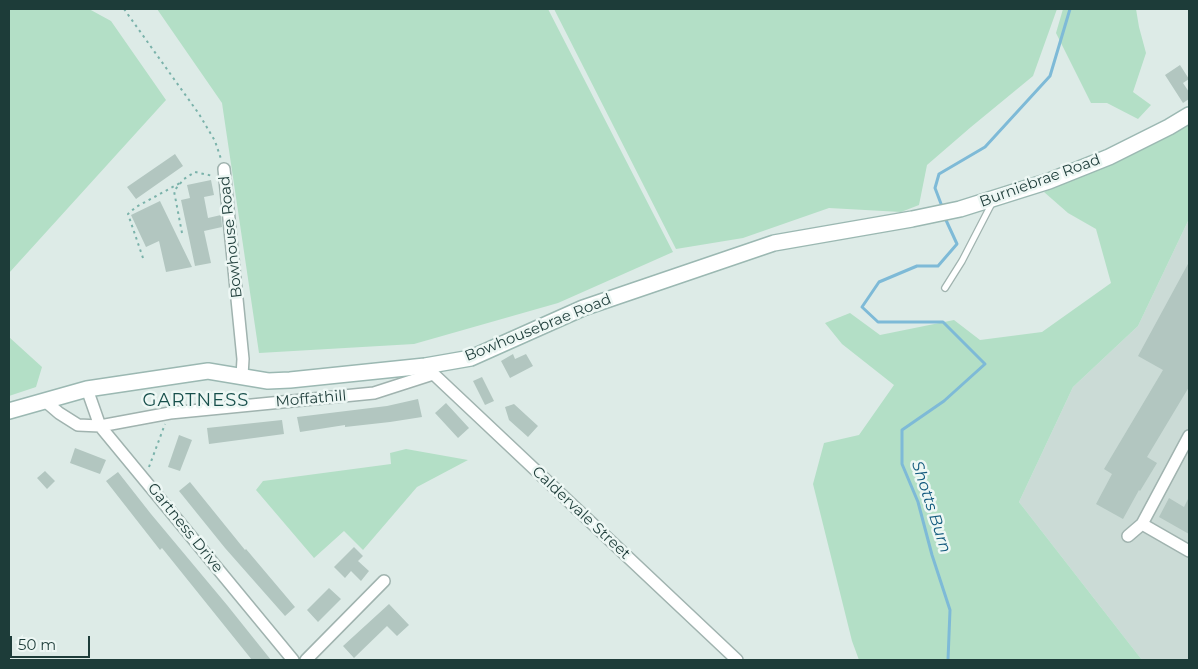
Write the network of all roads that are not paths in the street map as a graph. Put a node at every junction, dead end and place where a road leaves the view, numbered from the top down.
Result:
1 (1189, 115) edge
2 (224, 169) road end
3 (994, 198) junction
4 (912, 220) joint
5 (945, 288) dead end
6 (429, 370) junction
7 (242, 376) junction
8 (87, 390) junction
9 (45, 401) junction
10 (9, 411) edge
11 (100, 426) junction
12 (1189, 436) edge
13 (1142, 524) junction
14 (1128, 536) dead end
15 (1189, 551) edge
16 (384, 582) dead end
17 (293, 660) edge
18 (306, 660) edge
19 (737, 660) edge

1 - 3 street, Burniebrae Road
2 - 7 street, Bowhouse Road
3 - 4 street, Burniebrae Road
3 - 5 lane
4 - 6 street, Bowhousebrae Road
6 - 7 street, Bowhousebrae Road
6 - 11 street, Moffathill
6 - 19 street, Caldervale Street
7 - 8 street, Bowhousebrae Road
8 - 9 street, Bowhousebrae Road
8 - 11 street, Gartness Drive
9 - 10 street, Bowhousebrae Road
9 - 11 street, Moffathill
11 - 17 street, Gartness Drive
12 - 13 street
13 - 14 street
13 - 15 street
16 - 18 street

